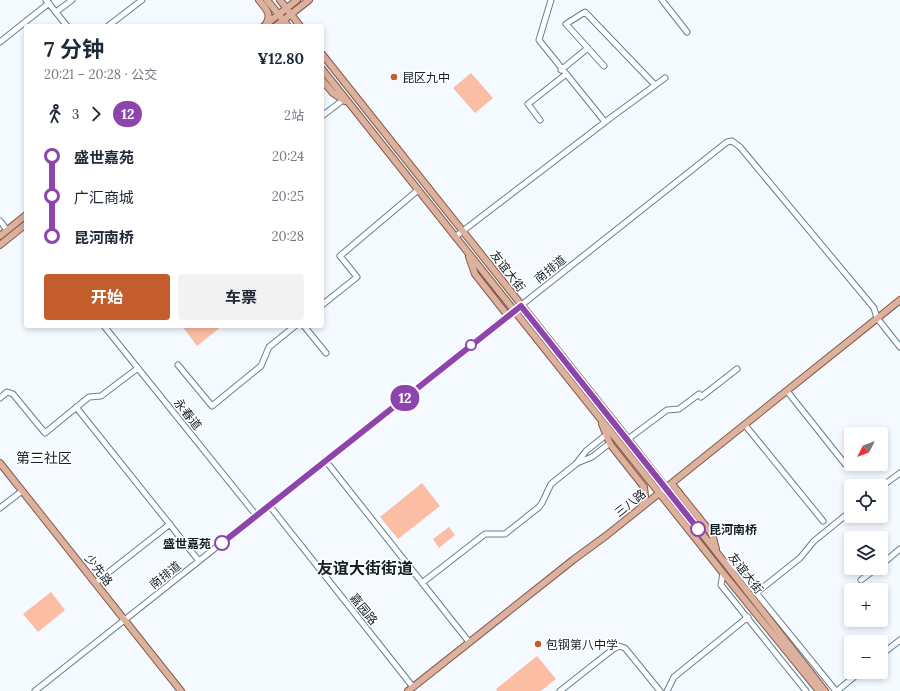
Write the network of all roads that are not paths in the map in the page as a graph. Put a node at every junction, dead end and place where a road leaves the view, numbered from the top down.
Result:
1 (72, 0) edge
2 (142, 0) edge
3 (259, 0) edge
4 (267, 0) edge
5 (280, 0) edge
6 (297, 0) edge
7 (309, 0) edge
8 (552, 0) edge
9 (662, 0) edge
10 (47, 2) edge
11 (286, 8) junction
12 (56, 12) junction
13 (279, 14) junction
14 (291, 15) junction
15 (283, 20) junction
16 (65, 24) edge
17 (111, 24) edge
18 (265, 24) edge
19 (266, 24) edge
20 (278, 24) edge
21 (286, 24) edge
22 (298, 24) edge
23 (687, 32) dead end
24 (0, 42) edge
25 (588, 48) junction
26 (324, 57) edge
27 (604, 66) dead end
28 (324, 72) edge
29 (563, 73) junction
30 (665, 78) dead end
31 (324, 82) edge
32 (655, 85) junction
33 (343, 100) junction
34 (350, 104) junction
35 (324, 114) edge
36 (540, 120) dead end
37 (605, 122) junction
38 (418, 190) junction
39 (0, 221) edge
40 (24, 224) edge
41 (7, 230) junction
42 (463, 232) junction
43 (0, 236) edge
44 (455, 237) junction
45 (0, 245) edge
46 (467, 251) junction
47 (900, 300) edge
48 (324, 303) edge
49 (521, 306) junction
50 (514, 311) junction
51 (508, 316) junction
52 (877, 318) junction
53 (106, 328) edge
54 (293, 328) edge
55 (306, 328) edge
56 (900, 347) edge
57 (326, 353) dead end
58 (178, 365) dead end
59 (138, 368) junction
60 (737, 369) dead end
61 (787, 390) junction
62 (0, 398) edge
63 (76, 407) junction
64 (599, 417) junction
65 (745, 425) junction
66 (606, 435) junction
67 (628, 439) junction
68 (610, 443) junction
69 (325, 460) junction
70 (0, 463) edge
71 (844, 463) edge
72 (576, 464) junction
73 (900, 473) edge
74 (888, 482) edge
75 (672, 484) junction
76 (666, 488) junction
77 (22, 491) junction
78 (660, 493) junction
79 (269, 505) junction
80 (0, 508) edge
81 (642, 508) junction
82 (256, 515) junction
83 (844, 517) edge
84 (822, 521) dead end
85 (170, 524) junction
86 (900, 549) edge
87 (716, 551) junction
88 (888, 558) edge
89 (199, 561) junction
90 (724, 561) junction
91 (723, 573) junction
92 (868, 575) edge
93 (861, 580) dead end
94 (95, 583) junction
95 (422, 584) junction
96 (756, 592) junction
97 (748, 617) junction
98 (125, 620) junction
99 (900, 640) edge
100 (469, 642) junction
101 (888, 649) edge
102 (790, 651) junction
103 (852, 679) edge
104 (411, 689) edge
105 (35, 691) edge
106 (181, 691) edge
107 (560, 691) edge
108 (660, 691) edge
109 (667, 691) edge
110 (806, 691) edge
111 (819, 691) edge
112 (825, 691) edge
113 (837, 691) edge

1 - 12 street
2 - 17 street
3 - 18 main road
4 - 13 main road
5 - 11 main road
6 - 11 main road
7 - 14 main road
8 - 29 street
9 - 23 street
10 - 12 street
10 - 24 street
11 - 13 main road
11 - 14 main road
12 - 16 street
13 - 15 main road
13 - 19 main road
14 - 15 main road
14 - 22 main road
15 - 20 main road
15 - 21 main road
25 - 27 street
25 - 29 street
25 - 32 street
26 - 42 main road, 友谊大街
28 - 34 main road, 友谊大街
29 - 36 street
29 - 37 street
30 - 32 street
31 - 33 main road
32 - 37 street
33 - 34 main road
33 - 35 street
34 - 38 main road, 友谊大街
37 - 42 street
38 - 44 main road, 友谊大街
38 - 48 street
39 - 41 street
40 - 41 main road
40 - 45 main road
41 - 43 main road
42 - 44 street
42 - 49 main road, 友谊大街
44 - 46 main road, 友谊大街
46 - 50 main road, 友谊大街
46 - 51 main road
47 - 52 main road, 三八路
49 - 50 street, 南排道
49 - 52 street, 南排道
49 - 67 main road, 友谊大街
50 - 51 street, 南排道
50 - 64 main road, 友谊大街
51 - 69 street, 南排道
52 - 56 street
52 - 61 main road, 三八路
53 - 59 street, 永春道
54 - 58 street
55 - 57 street
59 - 63 street
59 - 82 street, 永春道
60 - 67 street
61 - 65 main road, 三八路
61 - 71 street
62 - 63 street
63 - 85 street
64 - 66 main road
64 - 78 main road, 友谊大街
65 - 75 main road, 三八路
65 - 84 street
66 - 68 main road
66 - 72 street
67 - 76 main road, 友谊大街
68 - 72 street
68 - 81 main road
69 - 79 street, 南排道
69 - 95 street
70 - 77 main road, 少先路
72 - 95 street
73 - 74 street
75 - 76 main road, 三八路
75 - 87 main road
76 - 78 main road, 三八路
76 - 87 main road, 友谊大街
77 - 80 street
77 - 94 main road, 少先路
78 - 81 main road, 三八路
78 - 91 main road, 友谊大街
79 - 82 street, 南排道
79 - 104 street, 嘉园路
81 - 100 main road, 三八路
82 - 89 street, 南排道
83 - 96 street
85 - 89 street
85 - 94 street
86 - 88 street
87 - 90 main road, 友谊大街
89 - 98 street, 南排道
90 - 96 street
90 - 102 main road, 友谊大街
91 - 97 street
91 - 102 main road, 友谊大街
92 - 93 street
94 - 98 main road, 少先路
95 - 100 street
96 - 113 street
97 - 109 street
97 - 110 street
98 - 105 street, 南排道
98 - 106 main road, 少先路
99 - 101 street
100 - 104 main road, 三八路
102 - 111 main road, 友谊大街
102 - 112 main road, 友谊大街
103 - 113 street
107 - 108 street

